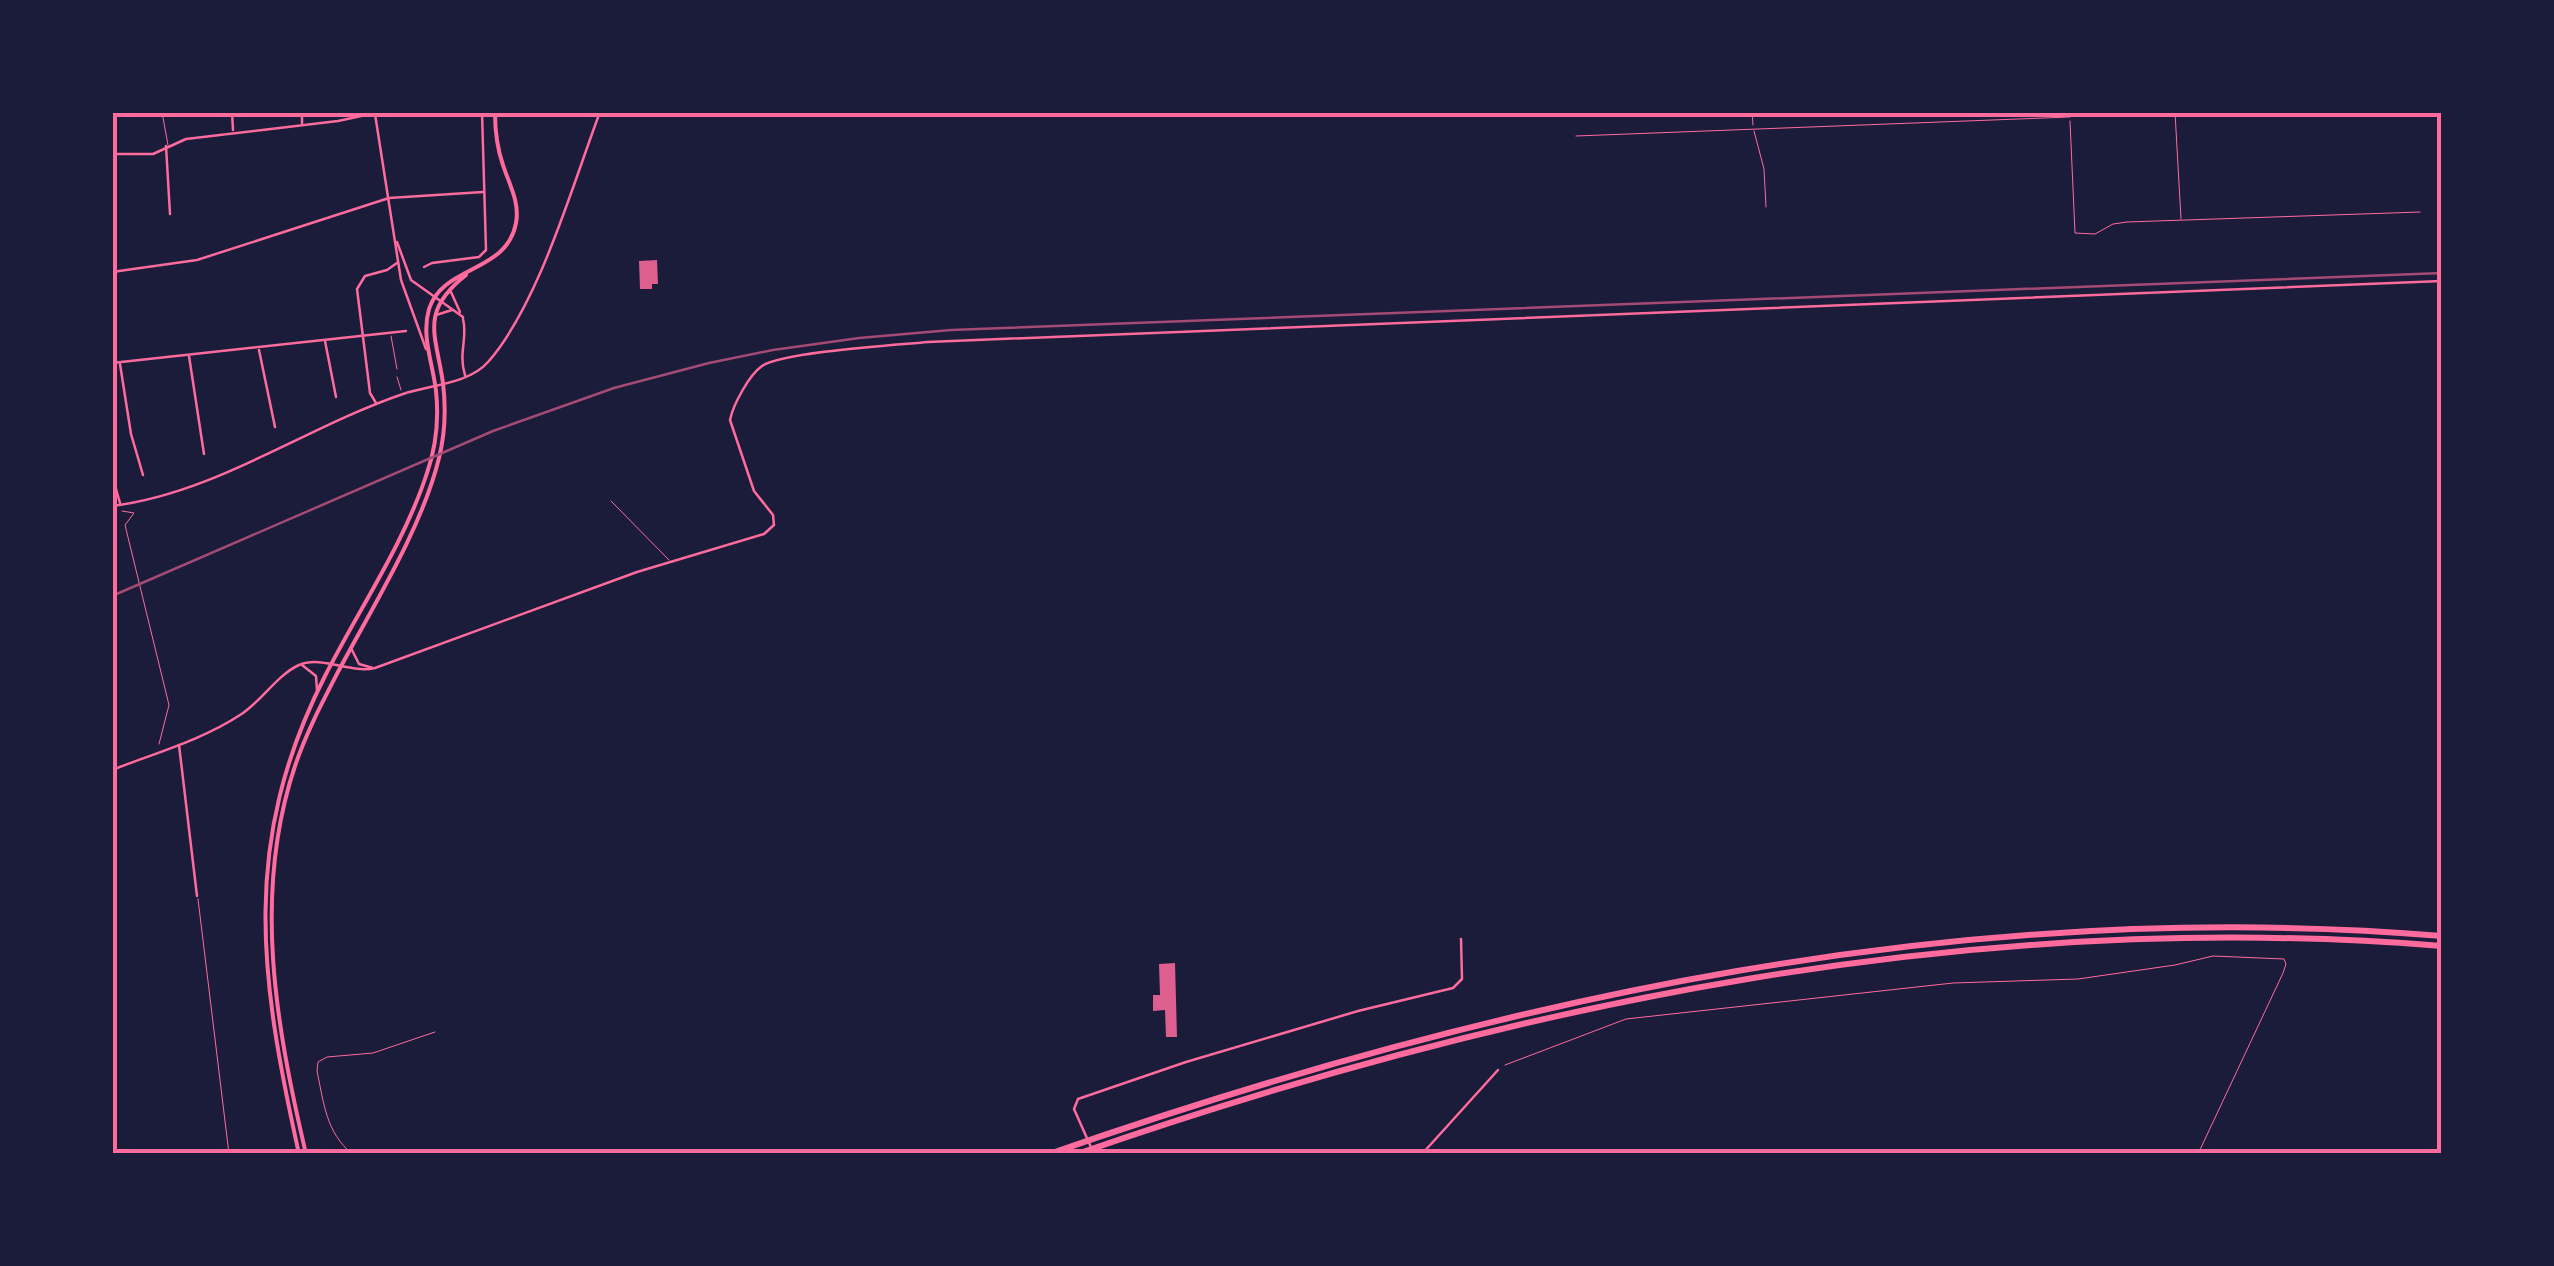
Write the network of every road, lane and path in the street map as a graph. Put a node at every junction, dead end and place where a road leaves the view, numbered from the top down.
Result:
1 (162, 112) edge
2 (232, 112) edge
3 (302, 112) edge
4 (482, 112) edge
5 (495, 112) edge
6 (600, 112) edge
7 (1752, 112) edge
8 (2175, 112) edge
9 (375, 113) edge
10 (2070, 115) edge
11 (302, 125) junction
12 (1753, 128) junction
13 (234, 131) junction
14 (1576, 136) dead end
15 (167, 146) junction
16 (112, 154) edge
17 (484, 192) junction
18 (390, 198) junction
19 (1766, 206) dead end
20 (2420, 212) dead end
21 (170, 214) dead end
22 (2180, 220) junction
23 (395, 236) junction
24 (398, 262) junction
25 (424, 267) dead end
26 (387, 270) junction
27 (112, 272) edge
28 (470, 272) junction
29 (401, 280) junction
30 (2442, 281) edge
31 (451, 288) junction
32 (435, 297) junction
33 (440, 302) junction
34 (454, 310) junction
35 (434, 317) junction
36 (463, 317) junction
37 (406, 331) dead end
38 (391, 333) junction
39 (363, 336) junction
40 (326, 341) junction
41 (258, 348) junction
42 (188, 355) junction
43 (430, 359) junction
44 (120, 362) junction
45 (112, 363) edge
46 (398, 369) joint
47 (466, 376) junction
48 (402, 394) junction
49 (336, 398) dead end
50 (376, 404) junction
51 (275, 427) dead end
52 (204, 454) dead end
53 (142, 475) dead end
54 (112, 476) edge
55 (611, 501) dead end
56 (120, 505) junction
57 (112, 506) edge
58 (671, 562) junction
59 (352, 645) junction
60 (301, 664) junction
61 (330, 666) junction
62 (340, 668) junction
63 (375, 668) junction
64 (316, 694) junction
65 (179, 743) junction
66 (158, 751) junction
67 (112, 770) edge
68 (197, 896) joint
69 (2442, 936) edge
70 (1461, 940) dead end
71 (2442, 946) edge
72 (435, 1032) dead end
73 (1498, 1070) joint
74 (229, 1154) edge
75 (302, 1154) edge
76 (352, 1154) edge
77 (1048, 1154) edge
78 (1077, 1154) edge
79 (1094, 1154) edge
80 (1422, 1154) edge
81 (2198, 1154) edge

1 - 15 lane
2 - 13 street
3 - 11 street
4 - 17 street
5 - 28 main road
6 - 47 street
7 - 12 lane
8 - 22 lane
9 - 11 street
9 - 18 street
10 - 12 lane
10 - 22 lane
11 - 13 street
12 - 14 lane
12 - 19 lane
13 - 15 street
15 - 16 street
15 - 21 street
17 - 18 street
17 - 25 street
18 - 23 street
18 - 27 street
20 - 22 lane
23 - 24 street
23 - 32 street
24 - 26 street
24 - 29 street
26 - 29 street
26 - 39 street
28 - 31 main road
28 - 32 main road
29 - 43 street
30 - 58 street
31 - 33 main road
31 - 36 street
32 - 33 street
32 - 43 main road
33 - 34 street
33 - 35 main road
34 - 35 street
34 - 36 street
35 - 59 main road
36 - 47 street
37 - 38 street
38 - 39 street
38 - 46 lane
39 - 40 street
39 - 50 street
40 - 41 street
40 - 49 street
41 - 42 street
41 - 51 street
42 - 44 street
42 - 52 street
43 - 61 main road
44 - 45 street
44 - 53 street
46 - 48 path
47 - 48 street
48 - 50 street
50 - 56 street
54 - 56 street
55 - 58 lane
56 - 57 street
56 - 66 path
58 - 63 street
59 - 62 main road
59 - 63 street
60 - 61 street
60 - 64 street
60 - 65 street
61 - 62 street
61 - 64 main road
62 - 63 street
62 - 75 main road
64 - 75 main road
65 - 66 street
65 - 68 street
66 - 67 street
68 - 74 lane
69 - 77 highway
70 - 79 street
71 - 78 highway
72 - 76 lane
73 - 80 street
73 - 81 path

